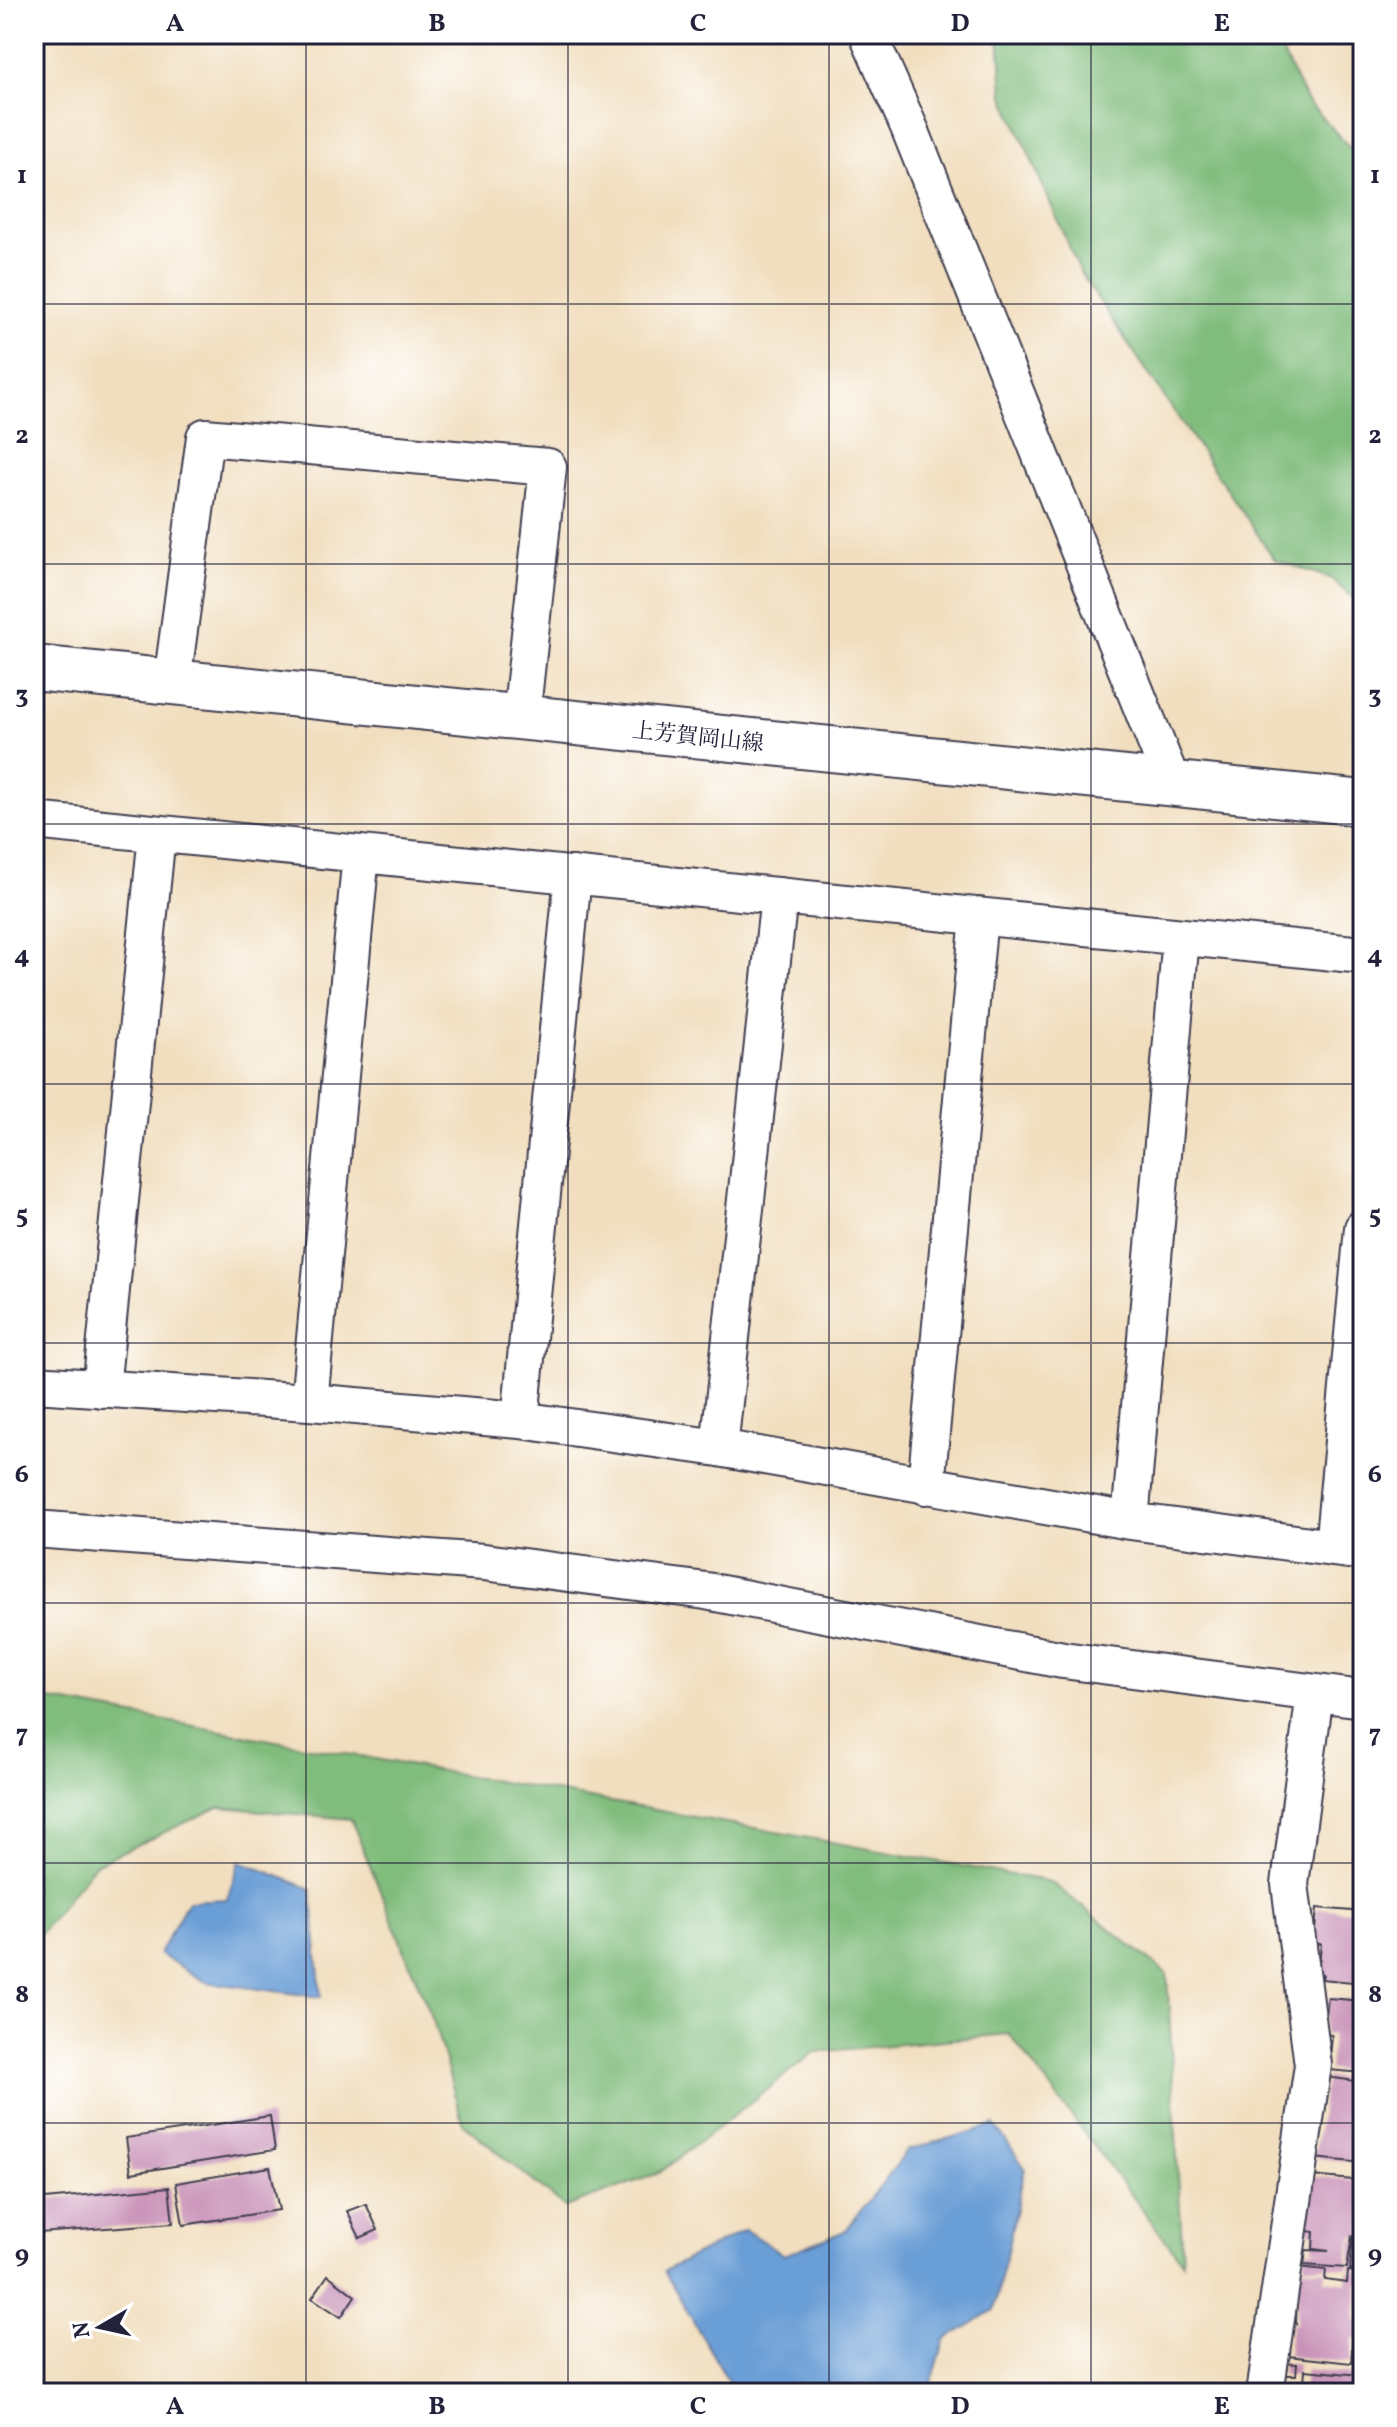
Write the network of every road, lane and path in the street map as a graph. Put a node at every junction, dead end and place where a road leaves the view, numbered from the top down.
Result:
1 (868, 34) edge
2 (34, 668) edge
3 (172, 682) junction
4 (521, 718) junction
5 (1173, 785) junction
6 (1363, 803) edge
7 (34, 821) edge
8 (157, 834) junction
9 (361, 854) junction
10 (573, 875) junction
11 (779, 896) junction
12 (979, 916) junction
13 (1181, 937) junction
14 (1363, 955) edge
15 (1363, 1228) edge
16 (34, 1384) edge
17 (101, 1389) junction
18 (309, 1402) junction
19 (520, 1420) junction
20 (719, 1448) junction
21 (926, 1486) junction
22 (1130, 1521) junction
23 (34, 1529) edge
24 (1348, 1550) edge
25 (1315, 1693) junction
26 (1363, 1699) edge
27 (1265, 2393) edge

1 - 5 street
2 - 3 main road, 上芳賀岡山線
3 - 4 main road, 上芳賀岡山線
3 - 4 street
4 - 5 main road, 上芳賀岡山線
5 - 6 main road, 上芳賀岡山線
7 - 8 street
8 - 9 street
8 - 17 street
9 - 10 street
9 - 18 street
10 - 11 street
10 - 19 street
11 - 12 street
11 - 20 street
12 - 13 street
12 - 21 street
13 - 14 street
13 - 22 street
15 - 24 street
16 - 17 street
17 - 18 street
18 - 19 street
19 - 20 street
20 - 21 street
21 - 22 street
22 - 24 street
23 - 25 street
25 - 26 street
25 - 27 street

